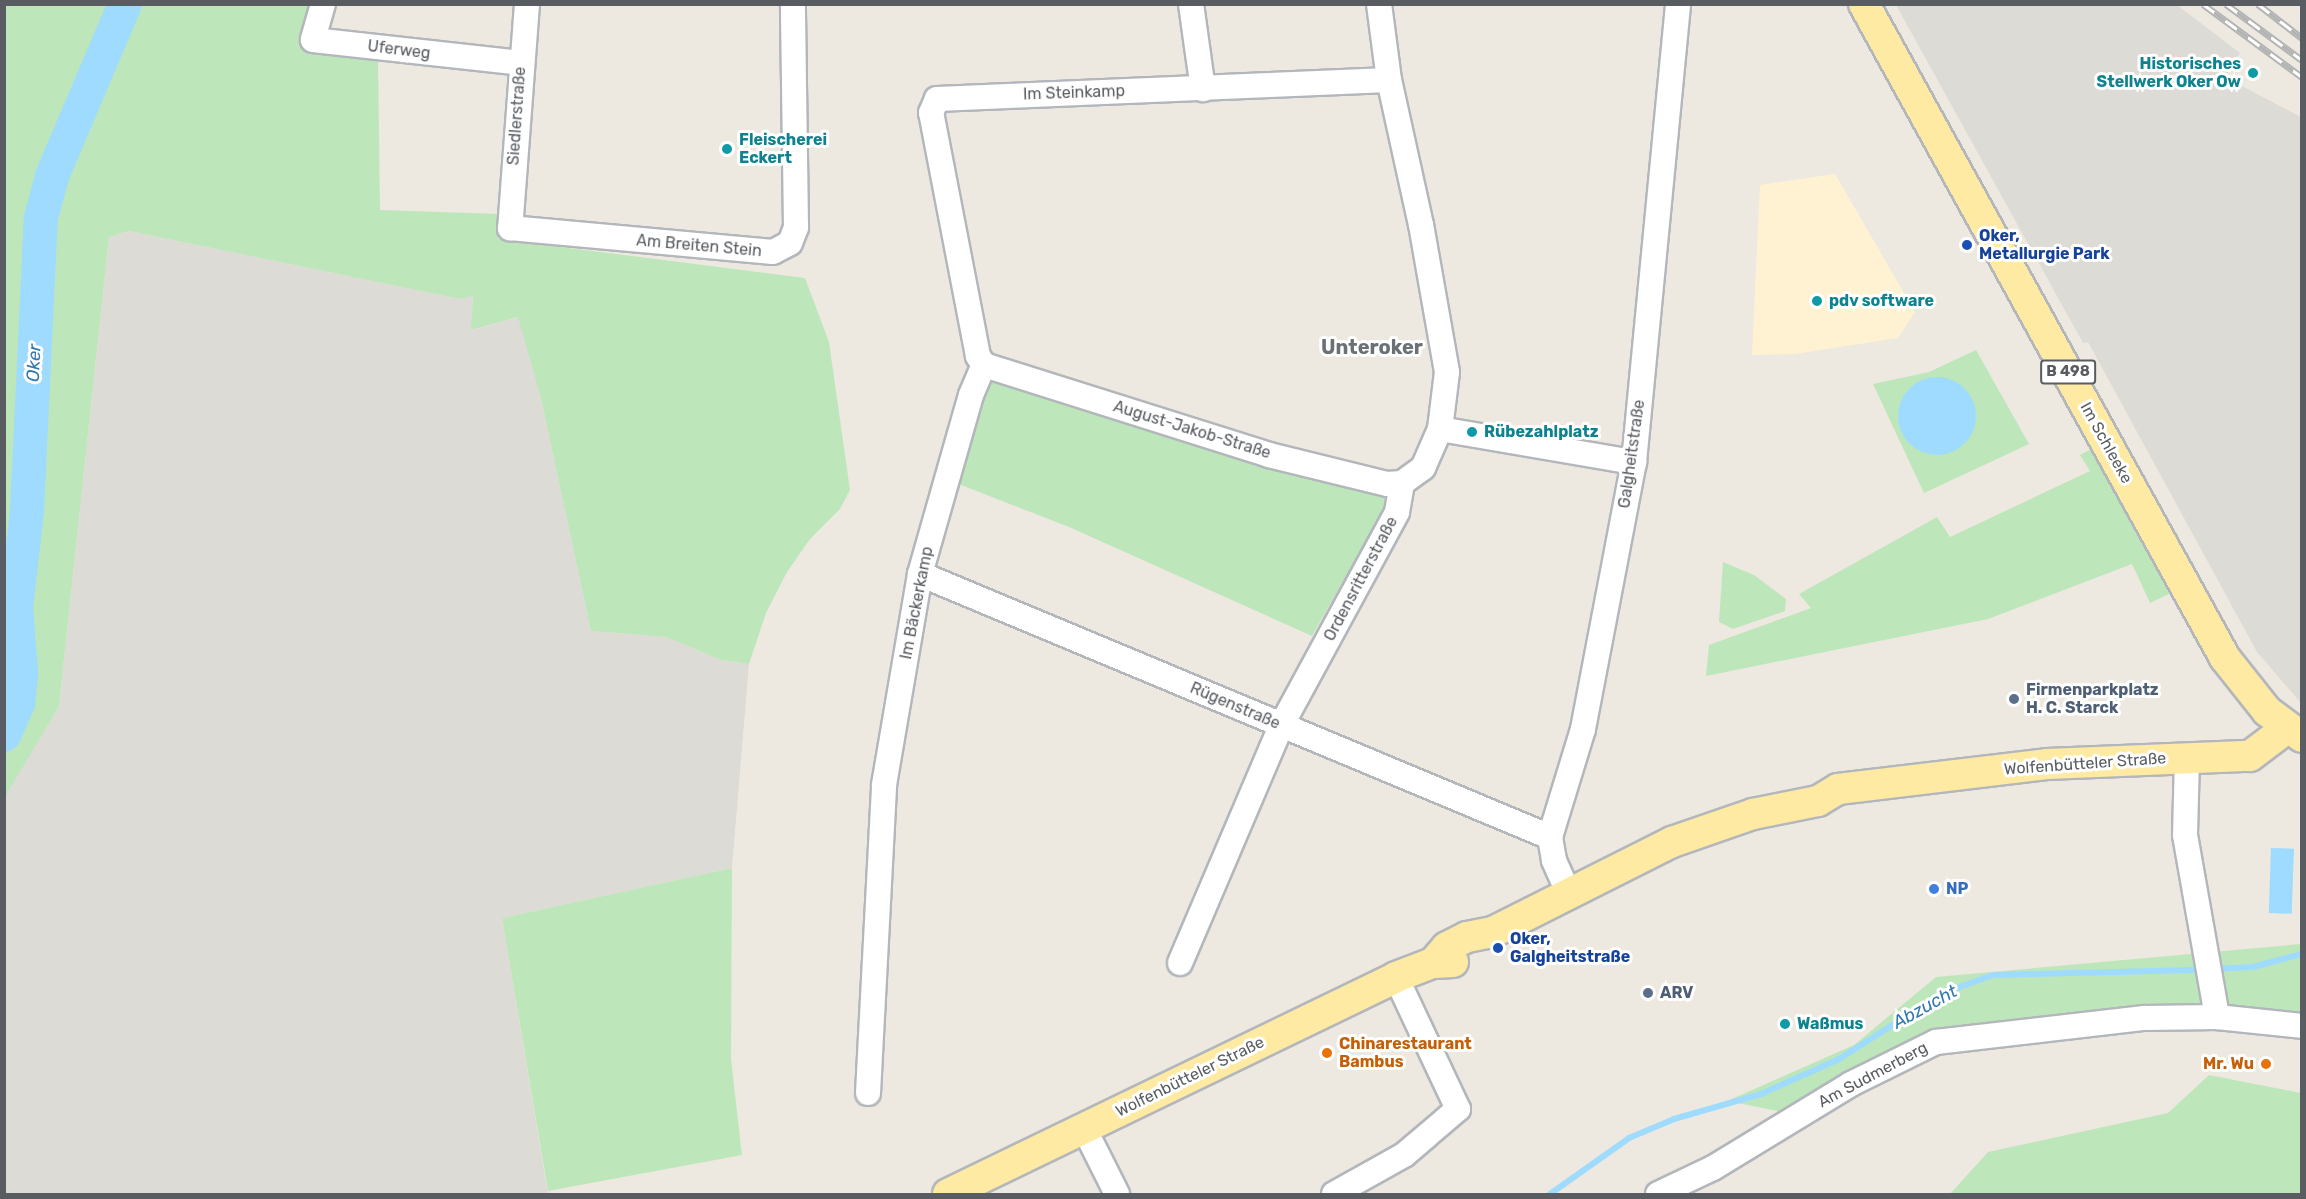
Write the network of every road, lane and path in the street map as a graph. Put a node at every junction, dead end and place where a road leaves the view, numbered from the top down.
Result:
1 (323, 4) edge
2 (527, 4) edge
3 (793, 4) edge
4 (1191, 4) edge
5 (1379, 4) edge
6 (1678, 4) edge
7 (1864, 4) edge
8 (521, 63) junction
9 (1389, 80) junction
10 (1203, 89) junction
11 (510, 228) joint
12 (984, 364) junction
13 (1440, 429) junction
14 (1634, 462) junction
15 (1402, 483) junction
16 (920, 573) junction
17 (1281, 726) junction
18 (2294, 733) edge
19 (2187, 758) junction
20 (1550, 837) junction
21 (1568, 892) junction
22 (1180, 963) dead end
23 (1396, 977) junction
24 (2214, 1006) junction
25 (2301, 1026) edge
26 (868, 1093) dead end
27 (1084, 1128) junction
28 (948, 1194) edge
29 (1117, 1194) edge
30 (1334, 1194) edge
31 (1658, 1194) edge

1 - 8 street, Uferweg
2 - 8 street, Siedlerstraße
3 - 11 street, Am Breiten Stein
4 - 10 street
5 - 9 street
6 - 14 street, Galgheitstraße
7 - 18 main road, Im Schleeke / B 498
8 - 11 street, Siedlerstraße
9 - 10 street, Im Steinkamp
9 - 13 street
10 - 12 street, Im Steinkamp
12 - 15 street, August-Jakob-Straße
12 - 16 street, Im Bäckerkamp
13 - 14 street
13 - 15 street
14 - 20 street, Galgheitstraße
15 - 17 street, Ordensritterstraße
16 - 17 street, Rügenstraße
16 - 26 street, Im Bäckerkamp
17 - 20 street, Rügenstraße
17 - 22 street, Ordensritterstraße
18 - 19 main road, Wolfenbütteler Straße
19 - 21 main road, Wolfenbütteler Straße
19 - 24 street
20 - 21 street, Galgheitstraße
21 - 23 main road, Wolfenbütteler Straße
23 - 27 main road, Wolfenbütteler Straße
23 - 30 street
24 - 25 street, Am Sudmerberg
24 - 31 street, Am Sudmerberg
27 - 28 main road, Wolfenbütteler Straße
27 - 29 street

